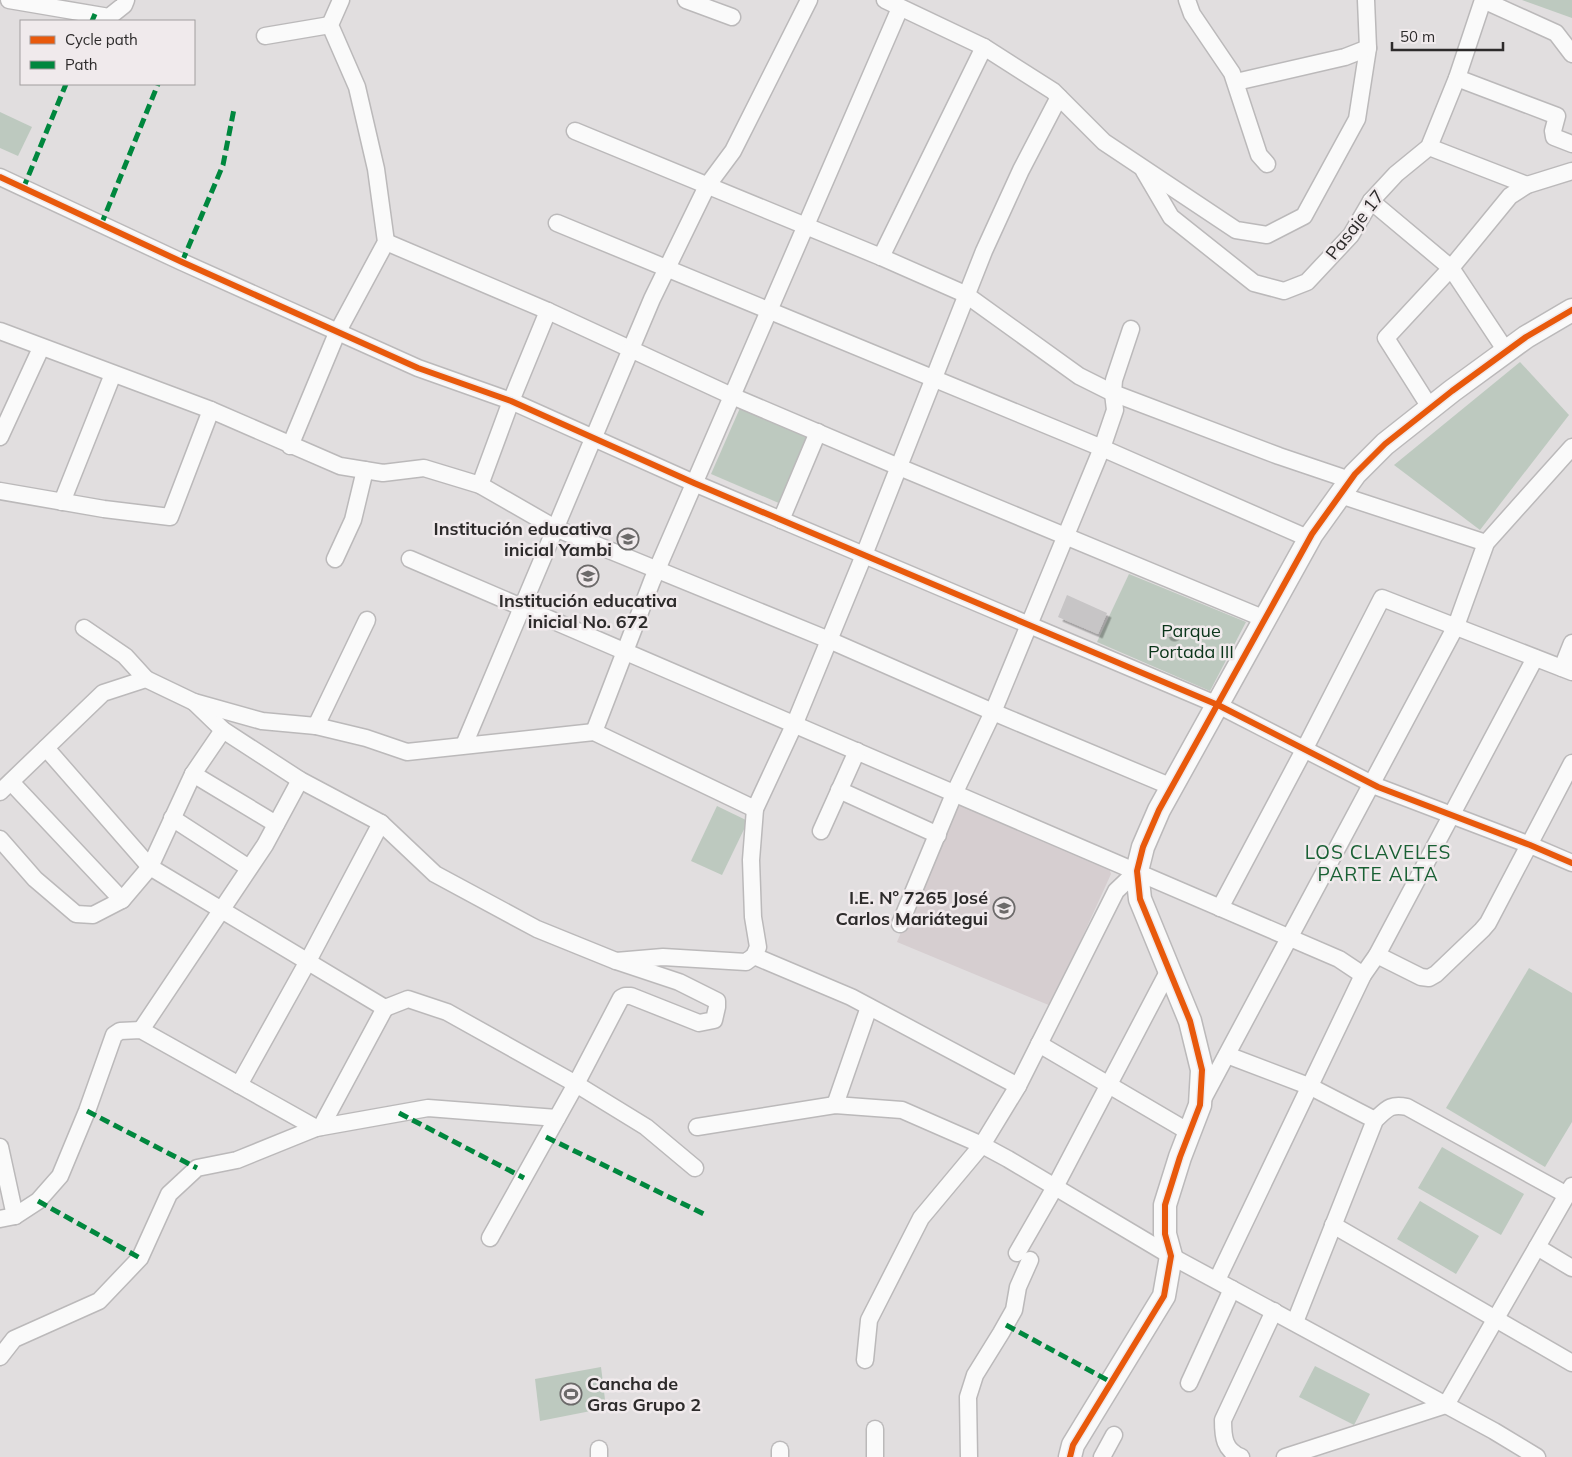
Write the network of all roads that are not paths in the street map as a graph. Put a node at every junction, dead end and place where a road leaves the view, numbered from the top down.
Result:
1 (9, 0) edge
2 (126, 0) edge
3 (341, 0) edge
4 (686, 0) edge
5 (809, 0) edge
6 (1187, 0) edge
7 (1366, 0) edge
8 (1483, 0) edge
9 (894, 3) edge
10 (732, 17) dead end
11 (330, 24) junction
12 (265, 36) dead end
13 (984, 47) junction
14 (1368, 48) junction
15 (1572, 54) edge
16 (1457, 78) junction
17 (1236, 82) junction
18 (1059, 97) junction
19 (575, 131) dead end
20 (1572, 144) edge
21 (1429, 147) junction
22 (1267, 164) dead end
23 (1141, 167) junction
24 (1572, 171) edge
25 (0, 177) edge
26 (707, 185) junction
27 (1527, 185) junction
28 (1371, 202) junction
29 (557, 223) dead end
30 (805, 226) junction
31 (386, 242) junction
32 (881, 258) junction
33 (666, 268) junction
34 (1451, 268) junction
35 (966, 295) junction
36 (769, 310) junction
37 (1572, 310) edge
38 (548, 311) junction
39 (1130, 329) dead end
40 (0, 331) edge
41 (337, 333) junction
42 (41, 348) junction
43 (631, 350) junction
44 (1506, 351) junction
45 (113, 374) junction
46 (934, 378) junction
47 (1113, 393) junction
48 (732, 396) junction
49 (511, 401) junction
50 (1431, 409) junction
51 (211, 410) junction
52 (818, 432) junction
53 (0, 437) edge
54 (593, 438) junction
55 (290, 446) junction
56 (1572, 447) edge
57 (1102, 448) junction
58 (899, 467) junction
59 (365, 470) junction
60 (694, 483) junction
61 (480, 485) junction
62 (1345, 487) junction
63 (0, 491) edge
64 (62, 502) junction
65 (781, 520) junction
66 (555, 528) junction
67 (1065, 536) junction
68 (1310, 539) junction
69 (1486, 543) junction
70 (864, 555) junction
71 (335, 558) dead end
72 (410, 559) dead end
73 (658, 570) junction
74 (522, 608) junction
75 (1265, 619) junction
76 (367, 620) dead end
77 (1028, 625) junction
78 (1456, 626) junction
79 (84, 628) dead end
80 (829, 640) junction
81 (1572, 643) edge
82 (624, 651) junction
83 (1535, 658) junction
84 (1567, 670) edge
85 (146, 679) junction
86 (194, 702) junction
87 (1218, 705) junction
88 (993, 712) junction
89 (795, 723) junction
90 (316, 726) junction
91 (223, 730) junction
92 (594, 732) junction
93 (464, 745) junction
94 (46, 748) junction
95 (1304, 750) junction
96 (857, 751) junction
97 (1572, 763) edge
98 (193, 774) junction
99 (300, 780) junction
100 (1371, 784) junction
101 (1172, 786) junction
102 (6, 787) edge
103 (839, 790) junction
104 (954, 794) junction
105 (755, 809) junction
106 (1450, 815) junction
107 (172, 818) junction
108 (381, 823) junction
109 (276, 824) junction
110 (821, 831) dead end
111 (938, 835) junction
112 (0, 839) edge
113 (1530, 845) junction
114 (1572, 863) edge
115 (150, 867) junction
116 (249, 868) junction
117 (1137, 871) junction
118 (122, 900) junction
119 (1220, 908) junction
120 (221, 911) junction
121 (900, 924) dead end
122 (1289, 937) junction
123 (1377, 955) junction
124 (754, 956) junction
125 (616, 961) junction
126 (308, 962) junction
127 (1169, 970) junction
128 (1363, 975) junction
129 (870, 1007) junction
130 (385, 1008) junction
131 (141, 1030) junction
132 (1040, 1044) junction
133 (1227, 1055) junction
134 (576, 1084) junction
135 (239, 1085) junction
136 (1109, 1085) junction
137 (1018, 1086) junction
138 (1311, 1087) junction
139 (835, 1105) junction
140 (1200, 1105) junction
141 (557, 1118) junction
142 (1375, 1120) junction
143 (697, 1127) dead end
144 (318, 1128) junction
145 (1189, 1132) junction
146 (982, 1145) junction
147 (0, 1147) edge
148 (695, 1168) dead end
149 (1055, 1187) junction
150 (1570, 1190) edge
151 (7, 1218) edge
152 (1333, 1225) junction
153 (490, 1238) dead end
154 (1537, 1247) junction
155 (1171, 1256) junction
156 (1572, 1268) edge
157 (1216, 1280) junction
158 (1232, 1288) junction
159 (1274, 1311) junction
160 (1495, 1318) junction
161 (1295, 1322) junction
162 (0, 1358) edge
163 (865, 1360) dead end
164 (1572, 1363) edge
165 (1188, 1383) dead end
166 (1446, 1405) junction
167 (875, 1429) dead end
168 (1114, 1435) dead end
169 (1532, 1456) edge
170 (875, 1457) edge
171 (969, 1457) edge
172 (1070, 1457) edge
173 (1102, 1457) edge
174 (1241, 1457) edge
175 (1285, 1457) edge

1 - 2 street
3 - 11 street
4 - 10 street
5 - 26 street
6 - 17 street
7 - 14 street
8 - 15 street
8 - 16 street, Pasaje 17
9 - 13 street
9 - 30 street
11 - 12 street
11 - 31 street
13 - 18 street
13 - 32 street
14 - 17 street
14 - 23 street
16 - 20 street
16 - 21 street, Pasaje 17
17 - 22 street
18 - 23 street
18 - 35 street
19 - 26 street
21 - 27 street
21 - 28 street, Pasaje 17
23 - 28 street, Pasaje 17
24 - 27 street
25 - 41 street
26 - 30 street
26 - 33 street
27 - 34 street
28 - 34 street
29 - 33 street
30 - 32 street
30 - 36 street
31 - 38 street
31 - 41 street
32 - 35 street
33 - 36 street
33 - 43 street
34 - 44 street
34 - 50 street
35 - 46 street
35 - 47 street
36 - 46 street
36 - 48 street
37 - 44 street
38 - 43 street
38 - 49 street
39 - 47 street
40 - 42 street
41 - 49 street
41 - 55 street
42 - 45 street
42 - 53 street
43 - 48 street
43 - 54 street
44 - 50 street
45 - 51 street
45 - 64 street
46 - 57 street
46 - 58 street
47 - 57 street
47 - 62 street
48 - 52 street
48 - 60 street
49 - 54 street
49 - 61 street
50 - 62 street
51 - 55 street
51 - 64 street
52 - 58 street
52 - 65 street
54 - 60 street
54 - 66 street
55 - 59 street
56 - 69 street
57 - 67 street
57 - 68 street
58 - 67 street
58 - 70 street
59 - 61 street
59 - 71 street
60 - 65 street
60 - 73 street
61 - 66 street
62 - 68 street
62 - 69 street
63 - 64 street
65 - 70 street
66 - 73 street
66 - 74 street
67 - 75 street
67 - 77 street
68 - 75 street
69 - 78 street
70 - 77 street
70 - 80 street
72 - 74 street
73 - 80 street
73 - 82 street
74 - 82 street
74 - 93 street
75 - 87 street
76 - 90 street
77 - 87 street
77 - 88 street
78 - 83 street
78 - 95 street
78 - 100 street
79 - 85 street
80 - 88 street
80 - 89 street
81 - 84 street
82 - 89 street
82 - 92 street
83 - 84 street
83 - 106 street
85 - 86 street
85 - 94 street
86 - 90 street
86 - 91 street
87 - 95 street
87 - 101 street
88 - 101 street
88 - 104 street
89 - 96 street
89 - 105 street
90 - 93 street
91 - 98 street
91 - 99 street
92 - 93 street
92 - 105 street
94 - 102 street
94 - 115 street
95 - 100 street
95 - 119 street
96 - 103 street
96 - 104 street
97 - 113 street
98 - 107 street
98 - 109 street
99 - 108 street
99 - 109 street
100 - 106 street
100 - 122 street
101 - 117 street
102 - 118 street
103 - 110 street
103 - 111 street
104 - 111 street
104 - 117 street
105 - 124 street
106 - 113 street
106 - 123 street
107 - 115 street
107 - 116 street
108 - 125 street
108 - 126 street
109 - 116 street
111 - 121 street
112 - 118 street
113 - 114 street
113 - 123 street
115 - 118 street
115 - 120 street
116 - 120 street
117 - 119 street
117 - 127 street
117 - 132 street
119 - 122 street
120 - 126 street
120 - 131 street
122 - 128 street
122 - 133 street
123 - 128 street
124 - 125 street
124 - 129 street
125 - 134 street
126 - 130 street
126 - 135 street
127 - 136 street
127 - 140 street
128 - 138 street
129 - 137 street
129 - 139 street
130 - 134 street
130 - 144 street
131 - 135 street
131 - 151 street
132 - 136 street
132 - 137 street
133 - 138 street
133 - 140 street
134 - 141 street
134 - 148 street
135 - 144 street
136 - 145 street
136 - 149 street
137 - 146 street
138 - 142 street
138 - 157 street
139 - 143 street
139 - 146 street
140 - 145 street
141 - 144 street
141 - 153 street
142 - 150 street
142 - 152 street
144 - 162 street
145 - 155 street
146 - 149 street
146 - 163 street
147 - 151 street
149 - 155 street
149 - 171 street
150 - 154 street
152 - 160 street
152 - 161 street
154 - 156 street
154 - 160 street
155 - 157 street
155 - 172 street
157 - 158 street
158 - 159 street
158 - 165 street
159 - 161 street
159 - 174 street
160 - 164 street
160 - 166 street
161 - 166 street
166 - 169 street
166 - 175 street
167 - 170 street
168 - 173 street

